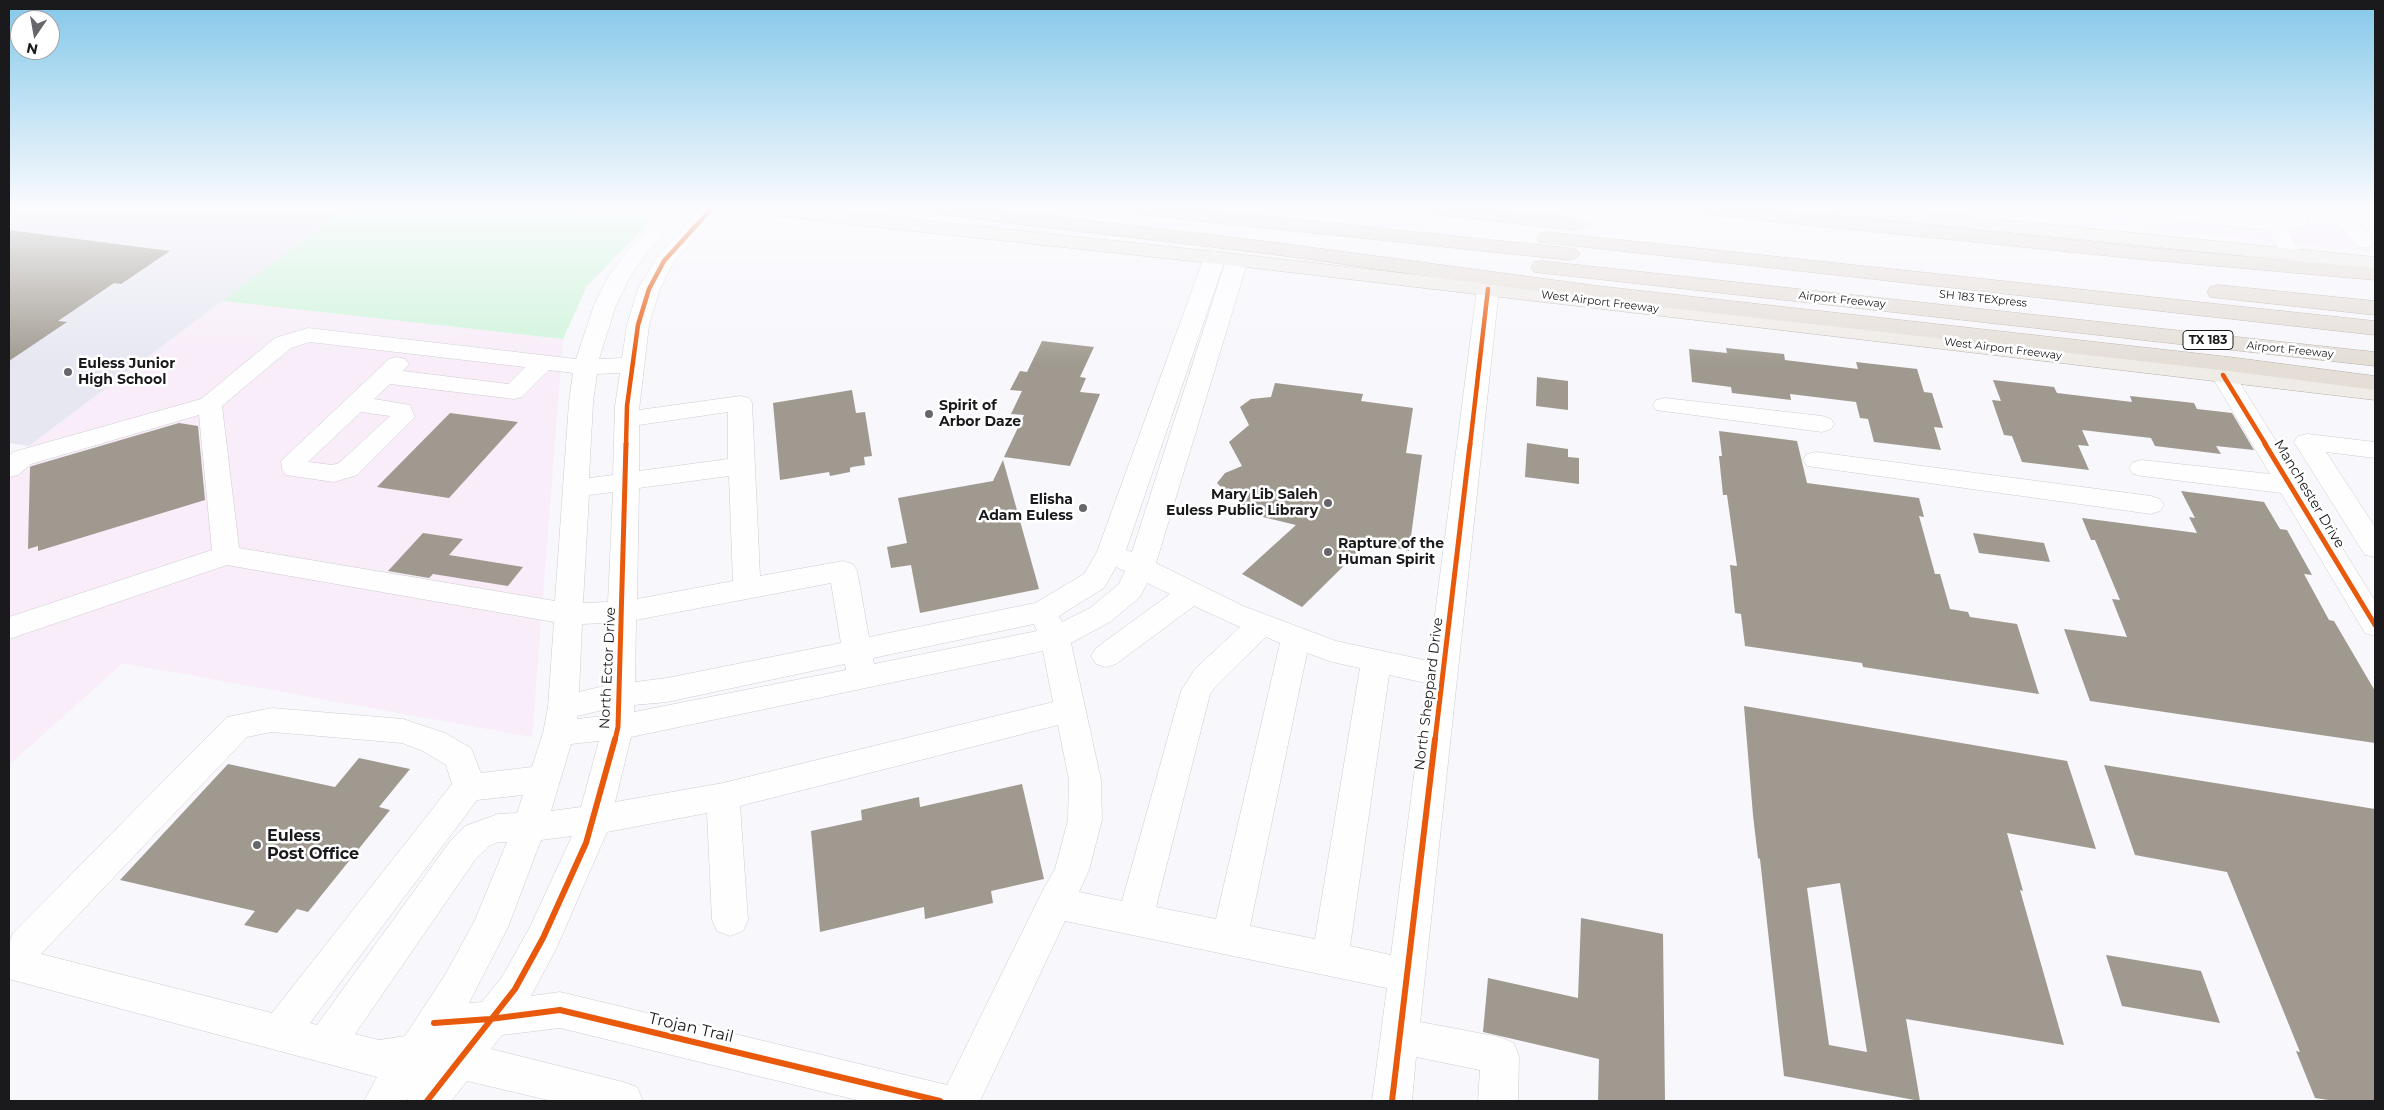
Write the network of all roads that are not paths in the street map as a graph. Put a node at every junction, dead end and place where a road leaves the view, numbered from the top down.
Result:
1 (630, 261) edge
2 (664, 261) edge
3 (1225, 261) edge
4 (1250, 261) edge
5 (1363, 261) edge
6 (1482, 261) edge
7 (1626, 261) edge
8 (1756, 261) edge
9 (1911, 261) edge
10 (2227, 261) edge
11 (2355, 261) edge
12 (2375, 263) edge
13 (2375, 274) edge
14 (1488, 289) junction
15 (2375, 308) edge
16 (2375, 328) edge
17 (2375, 341) edge
18 (415, 347) junction
19 (2375, 359) edge
20 (543, 362) junction
21 (634, 366) junction
22 (586, 368) junction
23 (1187, 373) junction
24 (2223, 375) junction
25 (385, 376) junction
26 (2375, 383) edge
27 (2375, 393) edge
28 (210, 404) junction
29 (356, 404) dead end
30 (1665, 405) dead end
31 (627, 419) junction
32 (1822, 424) dead end
33 (2375, 450) edge
34 (1816, 460) dead end
35 (742, 466) junction
36 (9, 468) edge
37 (2142, 468) dead end
38 (626, 482) junction
39 (2290, 485) junction
40 (576, 488) junction
41 (2151, 505) dead end
42 (2375, 548) edge
43 (1111, 553) junction
44 (226, 555) junction
45 (1141, 566) junction
46 (747, 581) junction
47 (1193, 592) junction
48 (623, 604) junction
49 (569, 614) junction
50 (1262, 624) junction
51 (1049, 625) junction
52 (2375, 625) edge
53 (9, 628) edge
54 (1296, 637) junction
55 (1106, 656) dead end
56 (1376, 661) junction
57 (860, 664) junction
58 (1442, 675) junction
59 (620, 695) junction
60 (1070, 710) junction
61 (561, 720) junction
62 (618, 727) junction
63 (544, 779) junction
64 (467, 788) junction
65 (723, 796) junction
66 (594, 820) junction
67 (529, 827) junction
68 (1054, 903) junction
69 (1135, 919) junction
70 (730, 920) dead end
71 (1230, 938) junction
72 (1330, 958) junction
73 (1407, 976) junction
74 (490, 1019) junction
75 (280, 1033) junction
76 (1400, 1036) junction
77 (424, 1037) junction
78 (325, 1045) junction
79 (460, 1062) junction
80 (384, 1101) edge
81 (427, 1101) edge
82 (623, 1101) edge
83 (940, 1101) edge
84 (960, 1101) edge
85 (1392, 1101) edge
86 (1498, 1101) edge

1 - 22 street
2 - 21 street, North Ector Drive
3 - 23 street
4 - 14 main road, West Airport Freeway
5 - 26 highway
6 - 19 highway, Airport Freeway / TX 183
7 - 17 highway, SH 183 TEXpress
8 - 16 highway, SH 183 TEXpress
9 - 15 highway
10 - 13 highway
11 - 12 main road
14 - 24 main road, West Airport Freeway
14 - 58 street, North Sheppard Drive
18 - 20 street
18 - 25 street
18 - 28 street
20 - 22 street
20 - 25 street
21 - 22 street
21 - 31 street, North Ector Drive
22 - 40 street
23 - 43 street
23 - 45 street
24 - 27 main road, West Airport Freeway
24 - 39 street, Manchester Drive
25 - 29 street
28 - 36 street
28 - 44 street
30 - 32 street
31 - 35 street
31 - 38 street, North Ector Drive
33 - 42 street
34 - 41 street
35 - 38 street
35 - 46 street
37 - 39 street
38 - 40 street
38 - 48 street, North Ector Drive
39 - 52 street, Manchester Drive
40 - 49 street
43 - 45 street
43 - 51 street
44 - 49 street
44 - 53 street
45 - 47 street
45 - 51 street
46 - 48 street
46 - 57 street
47 - 50 street
47 - 55 street
48 - 49 street
48 - 59 street, North Ector Drive
49 - 61 street
50 - 54 street
50 - 69 street
51 - 57 street
51 - 60 street
54 - 56 street
54 - 71 street
56 - 58 street
56 - 72 street
57 - 59 street
57 - 62 street
58 - 73 street, North Sheppard Drive
59 - 61 street
59 - 62 street, North Ector Drive
60 - 65 street
60 - 68 street
61 - 62 street
61 - 63 street
62 - 66 street, North Ector Drive
63 - 64 street
63 - 67 street
64 - 75 street
64 - 75 street, Trojan Trail
65 - 66 street
65 - 70 street
66 - 67 street
66 - 74 street, North Ector Drive
67 - 77 street
67 - 78 street
68 - 69 street
68 - 84 street
69 - 71 street
71 - 72 street
72 - 73 street
73 - 76 street, North Sheppard Drive
74 - 77 street, Trojan Trail
74 - 79 street, North Ector Drive
74 - 83 street, Trojan Trail
75 - 78 street, Trojan Trail
76 - 85 street, North Sheppard Drive
76 - 86 street
77 - 78 street, Trojan Trail
77 - 79 street
77 - 80 street
79 - 81 street, North Ector Drive
79 - 82 street

